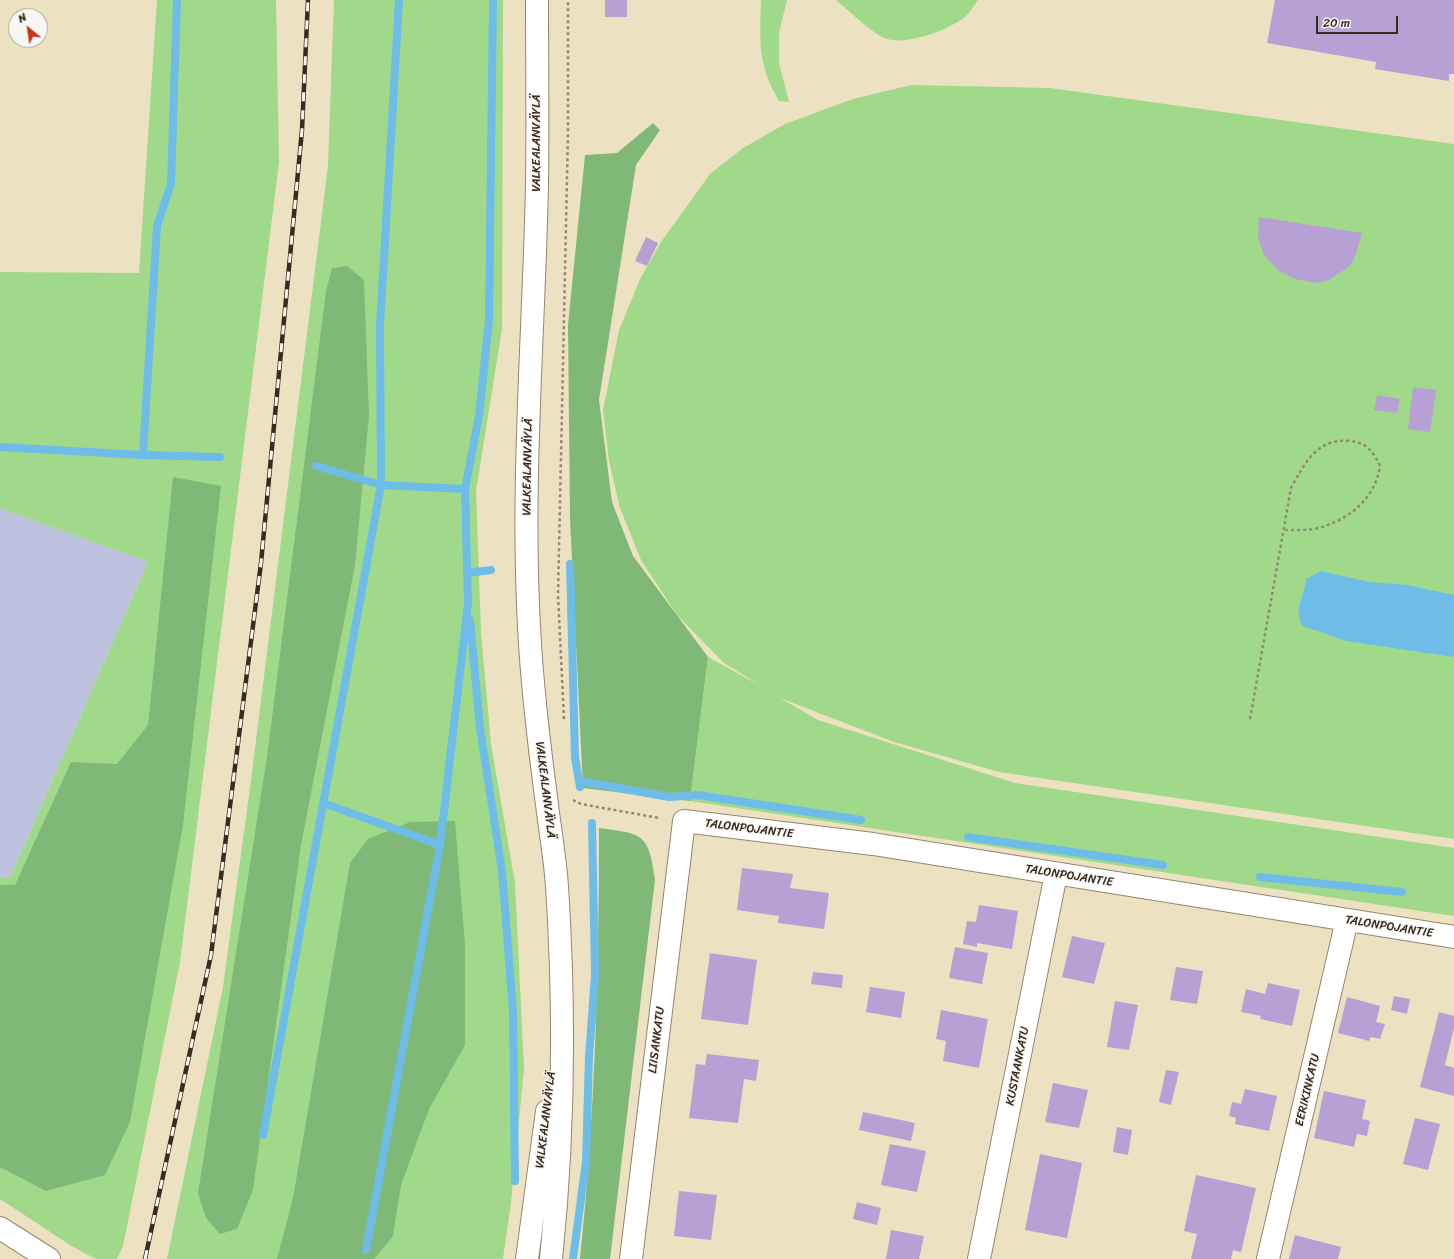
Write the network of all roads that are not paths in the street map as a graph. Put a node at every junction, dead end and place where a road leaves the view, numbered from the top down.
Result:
1 (537, 0) edge
2 (684, 821) joint
3 (1056, 874) junction
4 (1347, 920) junction
5 (558, 932) junction
6 (1454, 937) edge
7 (0, 1228) edge
8 (0, 1244) edge
9 (21, 1259) edge
10 (49, 1259) edge
11 (527, 1259) edge
12 (551, 1259) edge
13 (631, 1259) edge
14 (979, 1259) edge
15 (1268, 1259) edge

1 - 5 street, VALKEALANVÄYLÄ
2 - 3 street, TALONPOJANTIE
2 - 13 street, LIISANKATU
3 - 4 street, TALONPOJANTIE
3 - 14 street, KUSTAANKATU
4 - 6 street, TALONPOJANTIE
4 - 15 street, EERIKINKATU
5 - 11 street, VALKEALANVÄYLÄ
5 - 12 street, VALKEALANVÄYLÄ
7 - 10 street
8 - 9 street

